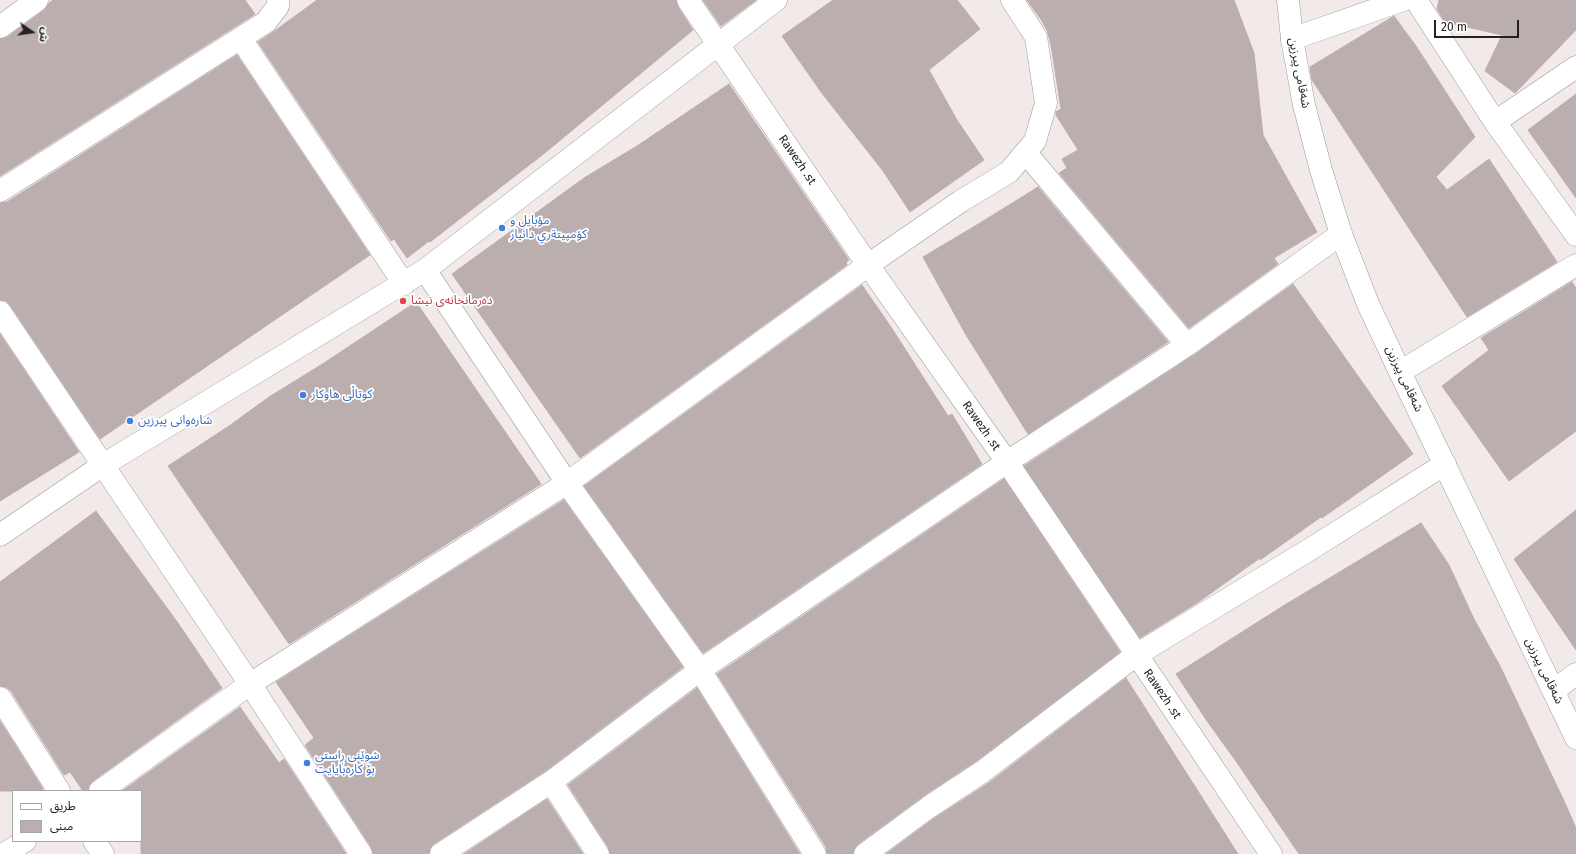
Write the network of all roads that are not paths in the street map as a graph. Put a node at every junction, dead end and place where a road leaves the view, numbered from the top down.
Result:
1 (37, 0) edge
2 (278, 0) edge
3 (688, 0) edge
4 (776, 0) edge
5 (1012, 0) edge
6 (1288, 0) edge
7 (1402, 0) edge
8 (1416, 0) edge
9 (3, 18) edge
10 (241, 39) junction
11 (1292, 39) junction
12 (719, 44) junction
13 (1576, 67) edge
14 (1495, 122) junction
15 (1026, 153) junction
16 (0, 191) edge
17 (1342, 234) junction
18 (1576, 235) edge
19 (868, 265) junction
20 (1576, 265) edge
21 (425, 270) junction
22 (404, 284) junction
23 (0, 312) edge
24 (1187, 345) junction
25 (1400, 372) junction
26 (1007, 462) junction
27 (1444, 464) junction
28 (103, 465) junction
29 (567, 483) junction
30 (0, 535) edge
31 (1136, 655) junction
32 (700, 670) junction
33 (1576, 674) edge
34 (250, 684) junction
35 (1554, 690) junction
36 (0, 698) edge
37 (1576, 738) edge
38 (551, 782) junction
39 (58, 790) edge
40 (101, 790) edge
41 (23, 842) edge
42 (95, 842) edge
43 (4, 854) edge
44 (103, 854) edge
45 (361, 854) edge
46 (441, 854) edge
47 (598, 854) edge
48 (816, 854) edge
49 (865, 854) edge
50 (1270, 854) edge

1 - 9 street
2 - 10 street
3 - 12 street, Rawezh .st
4 - 12 street
5 - 15 street
6 - 11 street, شەقامی پیرزین
7 - 11 street
8 - 14 street
10 - 16 street
10 - 22 street
11 - 17 street, شەقامی پیرزین
12 - 19 street, Rawezh .st
12 - 21 street
13 - 14 street
14 - 18 street
15 - 19 street
15 - 24 street
17 - 24 street
17 - 25 street, شەقامی پیرزین
19 - 26 street, Rawezh .st
19 - 29 street
20 - 25 street
21 - 22 street
21 - 29 street
22 - 28 street
23 - 28 street
24 - 26 street
25 - 27 street, شەقامی پیرزین
26 - 31 street, Rawezh .st
26 - 32 street
27 - 31 street
27 - 35 street, شەقامی پیرزین
28 - 30 street
28 - 34 street
29 - 32 street
29 - 34 street
31 - 49 street
31 - 50 street, Rawezh .st
32 - 38 street
32 - 48 street
33 - 35 street
34 - 40 street
34 - 45 street
35 - 37 street, شەقامی پیرزین
36 - 39 street
38 - 46 street
38 - 47 street
41 - 43 street
42 - 44 street

